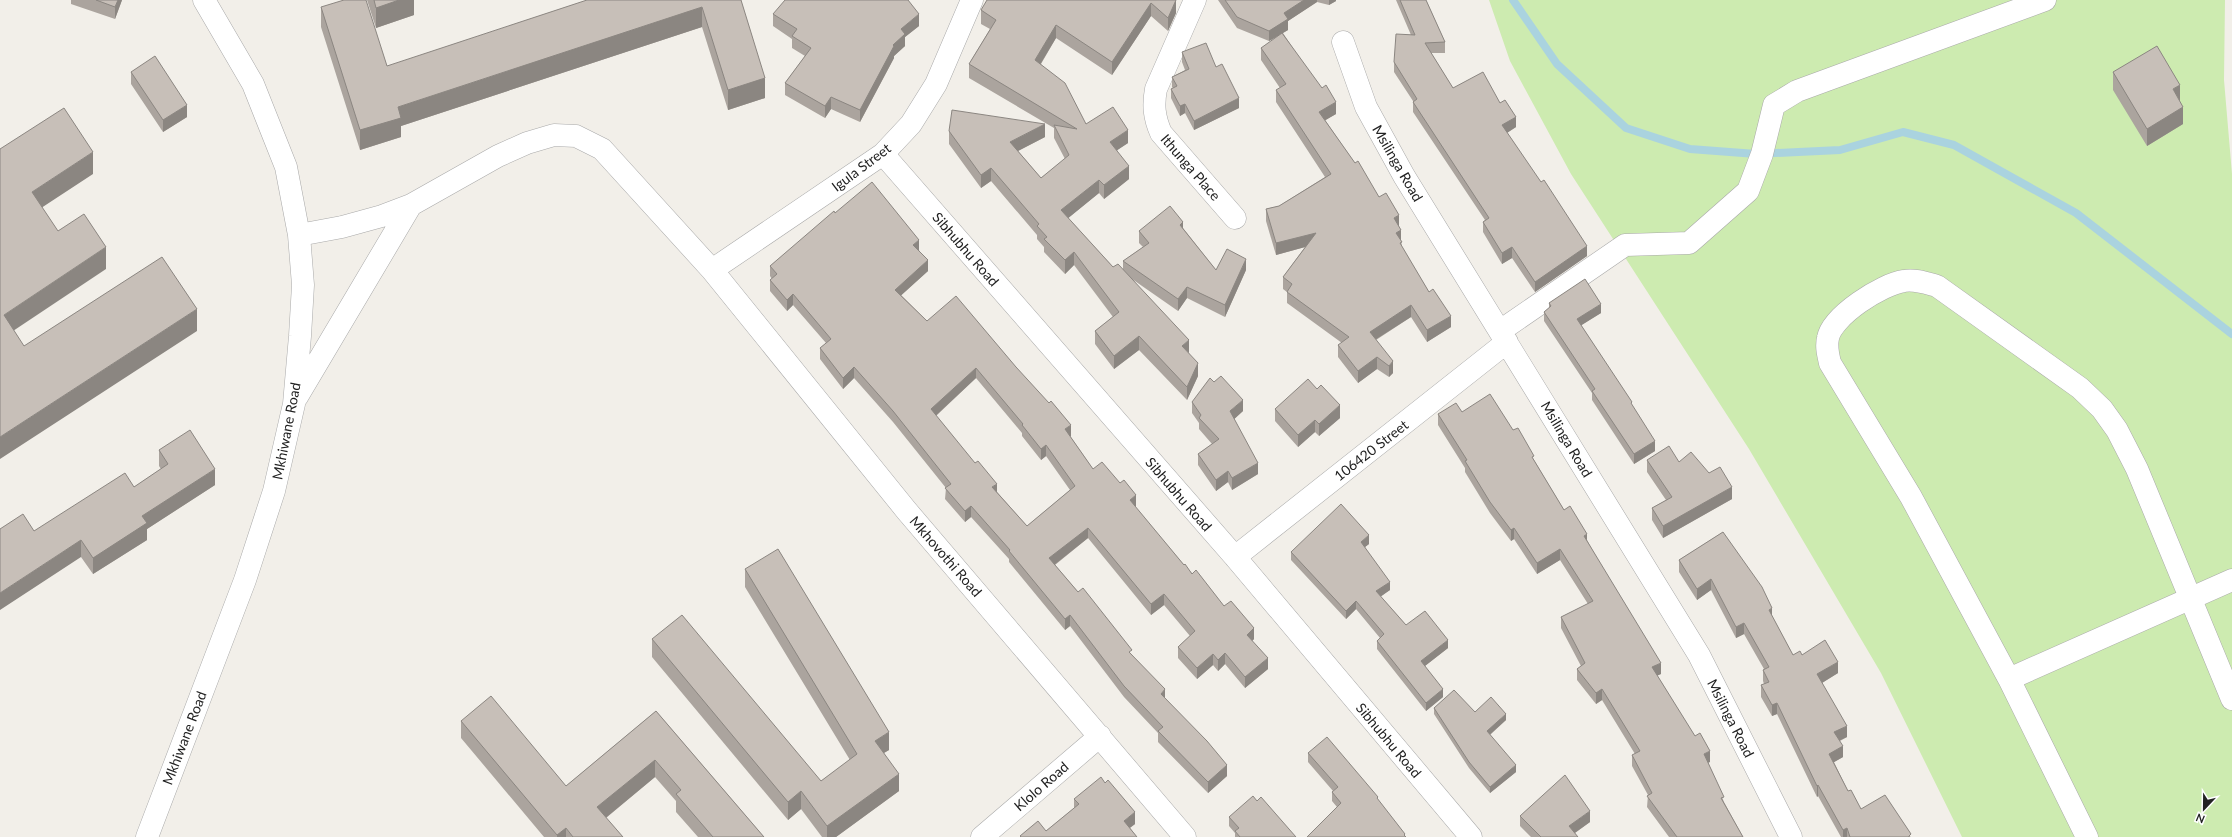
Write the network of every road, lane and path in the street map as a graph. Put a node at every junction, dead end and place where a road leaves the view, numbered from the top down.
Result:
1 (204, 0) edge
2 (972, 0) edge
3 (1195, 0) edge
4 (2045, 0) edge
5 (1343, 42) dead end
6 (883, 154) junction
7 (411, 205) junction
8 (1236, 218) dead end
9 (300, 235) junction
10 (712, 270) junction
11 (1504, 337) junction
12 (294, 404) junction
13 (1235, 558) junction
14 (2232, 580) edge
15 (2190, 598) junction
16 (2009, 679) junction
17 (2232, 699) edge
18 (1100, 736) junction
19 (147, 837) edge
20 (982, 837) edge
21 (1185, 837) edge
22 (1471, 837) edge
23 (1791, 837) edge
24 (2088, 837) edge

1 - 9 street, Mkhiwane Road
2 - 6 street, Igula Street
3 - 8 street, Ithunga Place
4 - 11 street, 106420 Street
5 - 11 street, Msilinga Road
6 - 10 street, Igula Street
6 - 13 street, Sibhubhu Road
7 - 9 street, Mkhovothi Road
7 - 10 street, Mkhovothi Road
7 - 12 street
9 - 12 street, Mkhiwane Road
10 - 18 street, Mkhovothi Road
11 - 13 street, 106420 Street
11 - 23 street, Msilinga Road
12 - 19 street, Mkhiwane Road
13 - 22 street, Sibhubhu Road
14 - 15 street
15 - 16 street
15 - 16 street
15 - 17 street
16 - 24 street
18 - 20 street, Klolo Road
18 - 21 street, Mkhovothi Road

